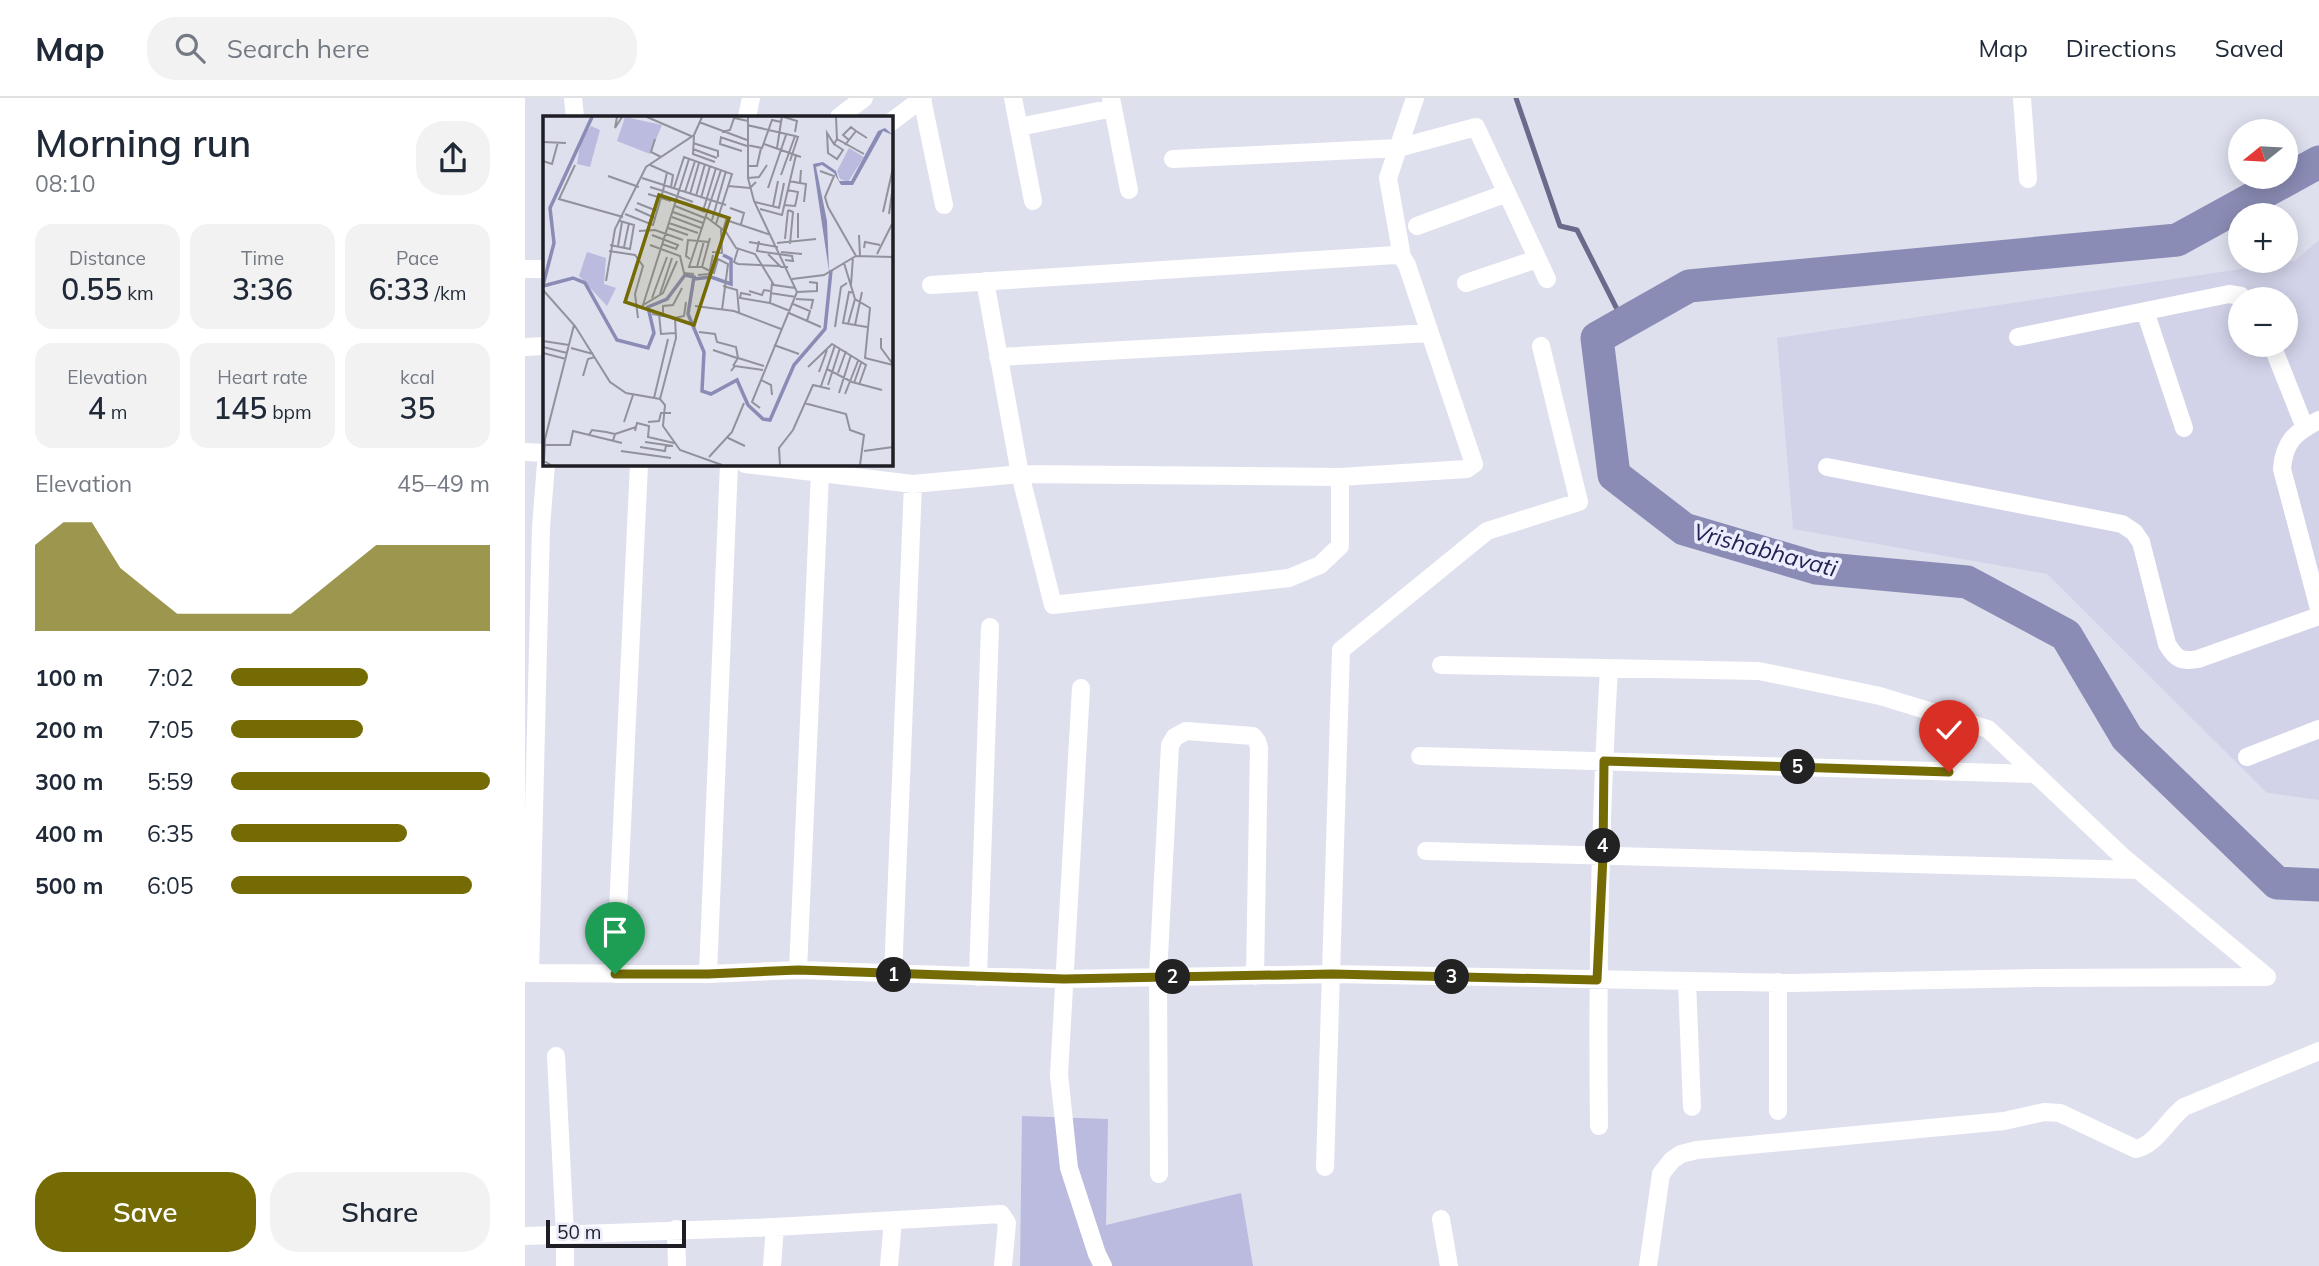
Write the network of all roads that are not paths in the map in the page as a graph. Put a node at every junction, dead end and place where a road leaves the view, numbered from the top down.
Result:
1 (573, 98) edge
2 (751, 98) edge
3 (864, 98) edge
4 (1013, 98) edge
5 (1415, 98) edge
6 (2022, 98) edge
7 (923, 99) edge
8 (1112, 103) edge
9 (575, 116) edge
10 (747, 116) edge
11 (840, 116) edge
12 (893, 121) edge
13 (1019, 127) junction
14 (1398, 148) junction
15 (1173, 159) dead end
16 (2028, 179) dead end
17 (1129, 190) dead end
18 (1507, 193) junction
19 (1033, 201) dead end
20 (944, 205) dead end
21 (1417, 226) dead end
22 (1402, 257) junction
23 (1537, 259) junction
24 (525, 269) edge
25 (543, 269) edge
26 (1547, 279) dead end
27 (985, 281) junction
28 (1466, 284) dead end
29 (931, 285) dead end
30 (2228, 294) edge
31 (2145, 311) junction
32 (1430, 333) junction
33 (2018, 337) dead end
34 (543, 346) edge
35 (1541, 346) dead end
36 (525, 347) edge
37 (998, 357) junction
38 (2278, 357) edge
39 (2312, 424) edge
40 (2184, 428) dead end
41 (525, 452) edge
42 (543, 453) edge
43 (546, 466) edge
44 (639, 466) edge
45 (729, 466) edge
46 (762, 466) edge
47 (1827, 467) dead end
48 (820, 473) junction
49 (1020, 474) junction
50 (1340, 477) junction
51 (913, 484) junction
52 (533, 528) edge
53 (2319, 609) edge
54 (2319, 616) edge
55 (991, 627) dead end
56 (1441, 664) dead end
57 (1609, 668) junction
58 (1081, 688) dead end
59 (2319, 729) edge
60 (1420, 756) dead end
61 (2247, 757) dead end
62 (1604, 761) junction
63 (2036, 774) junction
64 (1426, 851) dead end
65 (1603, 856) junction
66 (2138, 870) junction
67 (798, 970) junction
68 (528, 973) edge
69 (615, 974) junction
70 (708, 974) junction
71 (1332, 974) junction
72 (893, 975) junction
73 (1255, 976) junction
74 (978, 977) junction
75 (1158, 977) junction
76 (1064, 979) junction
77 (1597, 980) junction
78 (1688, 981) junction
79 (1778, 982) junction
80 (2319, 1051) edge
81 (556, 1056) dead end
82 (1692, 1107) dead end
83 (1778, 1111) dead end
84 (1599, 1126) dead end
85 (1325, 1167) dead end
86 (1159, 1174) dead end
87 (1441, 1219) dead end
88 (893, 1220) junction
89 (775, 1227) junction
90 (675, 1229) junction
91 (565, 1235) junction
92 (525, 1236) edge
93 (565, 1266) edge
94 (677, 1266) edge
95 (772, 1266) edge
96 (889, 1266) edge
97 (1003, 1266) edge
98 (1103, 1266) edge
99 (1449, 1266) edge
100 (1648, 1266) edge

1 - 9 street
2 - 10 street
3 - 11 street
4 - 13 street
5 - 14 street
6 - 16 street
7 - 12 street
7 - 20 street
8 - 13 street
8 - 17 street
13 - 19 street
14 - 15 street
14 - 18 street
14 - 22 street
18 - 21 street
18 - 23 street
22 - 27 street
22 - 32 street
23 - 26 street
23 - 28 street
24 - 25 street
27 - 29 street
27 - 37 street
30 - 31 street
31 - 33 street
31 - 40 street
32 - 37 street
32 - 50 street
34 - 36 street
35 - 71 street
37 - 49 street
38 - 39 street
39 - 53 street
41 - 42 street
43 - 52 street
44 - 69 street
45 - 70 street
46 - 48 street
47 - 54 street
48 - 51 street
48 - 67 street
49 - 50 street
49 - 50 street
49 - 51 street
51 - 72 street
52 - 68 street
55 - 74 street
56 - 57 street
57 - 62 street
57 - 63 street
58 - 76 street
59 - 61 street
60 - 62 street
62 - 63 street
62 - 65 street
63 - 66 street
64 - 65 street
65 - 66 street
65 - 77 street
66 - 79 street
67 - 70 street
67 - 72 street
68 - 69 street
69 - 70 street
71 - 73 street
71 - 77 street
71 - 85 street
72 - 74 street
73 - 75 street
73 - 75 street
74 - 76 street
75 - 76 street
75 - 86 street
76 - 98 street
77 - 78 street
77 - 84 street
78 - 79 street
78 - 82 street
79 - 83 street
80 - 100 street
81 - 91 street
87 - 99 street
88 - 89 street
88 - 96 street
88 - 97 street
89 - 90 street
89 - 95 street
90 - 91 street
90 - 94 street
91 - 92 street
91 - 93 street

